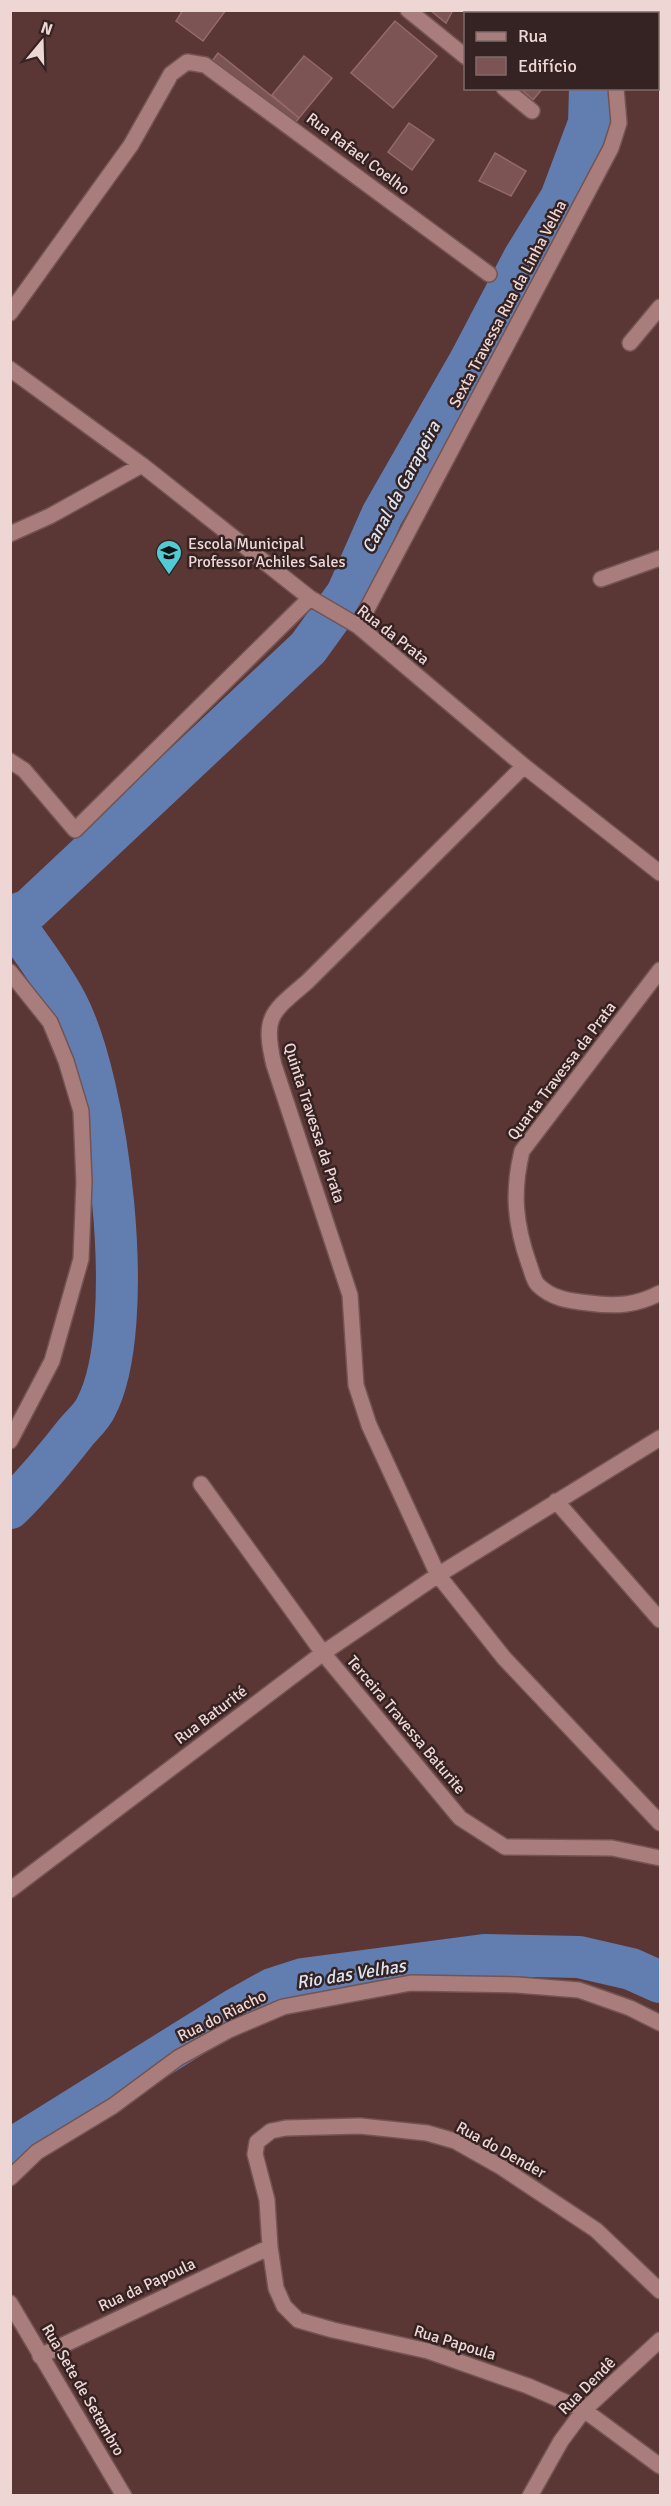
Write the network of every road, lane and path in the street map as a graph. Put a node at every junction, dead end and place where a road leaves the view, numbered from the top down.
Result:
1 (408, 10) edge
2 (464, 56) edge
3 (506, 90) edge
4 (616, 90) edge
5 (532, 111) dead end
6 (489, 274) dead end
7 (660, 308) edge
8 (10, 313) edge
9 (630, 343) dead end
10 (10, 369) edge
11 (142, 465) junction
12 (10, 534) edge
13 (660, 558) edge
14 (601, 579) dead end
15 (314, 601) junction
16 (358, 627) junction
17 (10, 761) edge
18 (524, 766) junction
19 (660, 873) edge
20 (660, 970) edge
21 (10, 972) edge
22 (660, 1293) edge
23 (660, 1438) edge
24 (10, 1442) edge
25 (201, 1484) dead end
26 (556, 1501) junction
27 (438, 1575) junction
28 (660, 1620) edge
29 (322, 1653) junction
30 (660, 1823) edge
31 (660, 1858) edge
32 (10, 1890) edge
33 (660, 2023) edge
34 (10, 2178) edge
35 (270, 2247) junction
36 (660, 2291) edge
37 (10, 2303) edge
38 (660, 2340) edge
39 (40, 2356) junction
40 (584, 2410) junction
41 (660, 2466) edge
42 (124, 2496) edge
43 (530, 2496) edge

1 - 2 street
3 - 5 street
4 - 16 street, Sexta Travessa Rua da Linha Velha
6 - 8 street, Rua Rafael Coelho
7 - 9 street
10 - 11 street, Rua da Prata
11 - 12 street
11 - 15 street, Rua da Prata
13 - 14 street
15 - 16 street, Rua da Prata
15 - 17 street
16 - 18 street, Rua da Prata
18 - 19 street, Rua da Prata
18 - 27 street, Quinta Travessa da Prata
20 - 22 street, Quarta Travessa da Prata
21 - 24 street
23 - 26 street, Rua Baturité
25 - 29 street, Terceira Travessa Baturite
26 - 27 street, Rua Baturité
26 - 28 street
27 - 29 street, Rua Baturité
27 - 30 street
29 - 31 street, Terceira Travessa Baturite
29 - 32 street, Rua Baturité
33 - 34 street, Rua do Riacho
35 - 36 street, Rua do Dender
35 - 39 street, Rua da Papoula
35 - 40 street, Rua Papoula
37 - 39 street, Rua Sete de Setembro
38 - 40 street, Rua Dendê
39 - 42 street, Rua Sete de Setembro
40 - 41 street, Rua Papoula
40 - 43 street, Rua Dendê

